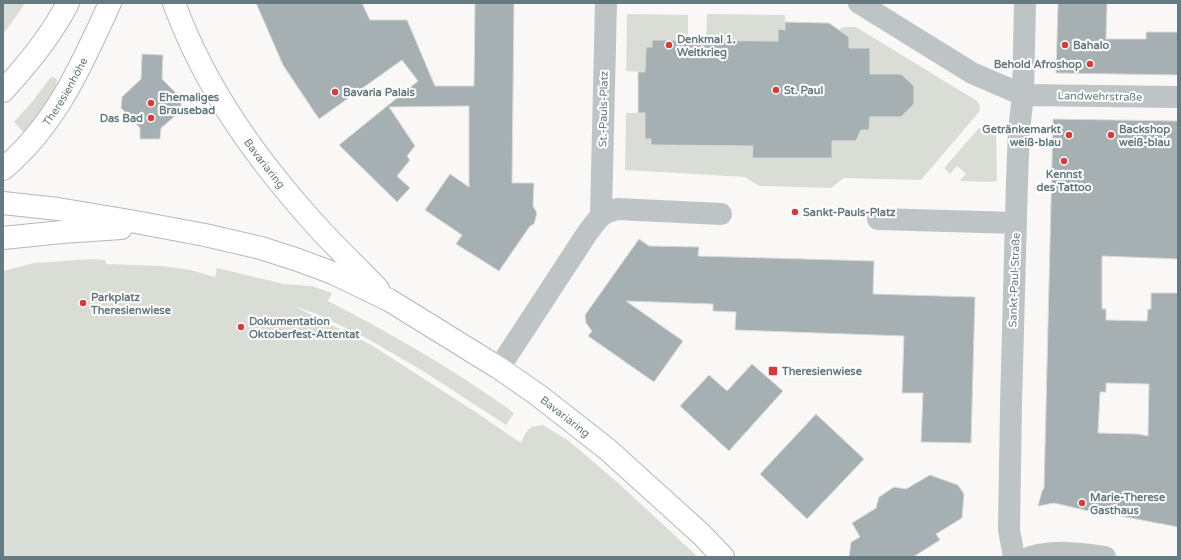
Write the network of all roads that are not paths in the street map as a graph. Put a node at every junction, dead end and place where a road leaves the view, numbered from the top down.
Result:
1 (68, 3) edge
2 (110, 3) edge
3 (174, 3) edge
4 (606, 3) edge
5 (859, 3) edge
6 (1025, 3) edge
7 (3, 91) edge
8 (1023, 95) junction
9 (1178, 97) edge
10 (3, 169) edge
11 (3, 203) edge
12 (721, 214) dead end
13 (601, 215) junction
14 (878, 219) dead end
15 (1016, 223) junction
16 (166, 228) junction
17 (3, 238) edge
18 (389, 300) junction
19 (499, 368) junction
20 (723, 557) edge
21 (1014, 557) edge
22 (1030, 557) edge
23 (1105, 557) edge

1 - 7 street
2 - 10 street, Theresienhöhe
3 - 18 street, Bavariaring
4 - 13 street, St.-Pauls-Platz
5 - 8 street
6 - 8 street, Sankt-Paul-Straße
8 - 9 street, Landwehrstraße
8 - 15 street, Sankt-Paul-Straße
11 - 16 street, Bavariaring
12 - 13 street
13 - 19 street
14 - 15 street
15 - 21 street, Sankt-Paul-Straße
16 - 17 street, Bavariaring
16 - 18 street, Bavariaring
18 - 19 street, Bavariaring
19 - 20 street, Bavariaring
22 - 23 street

